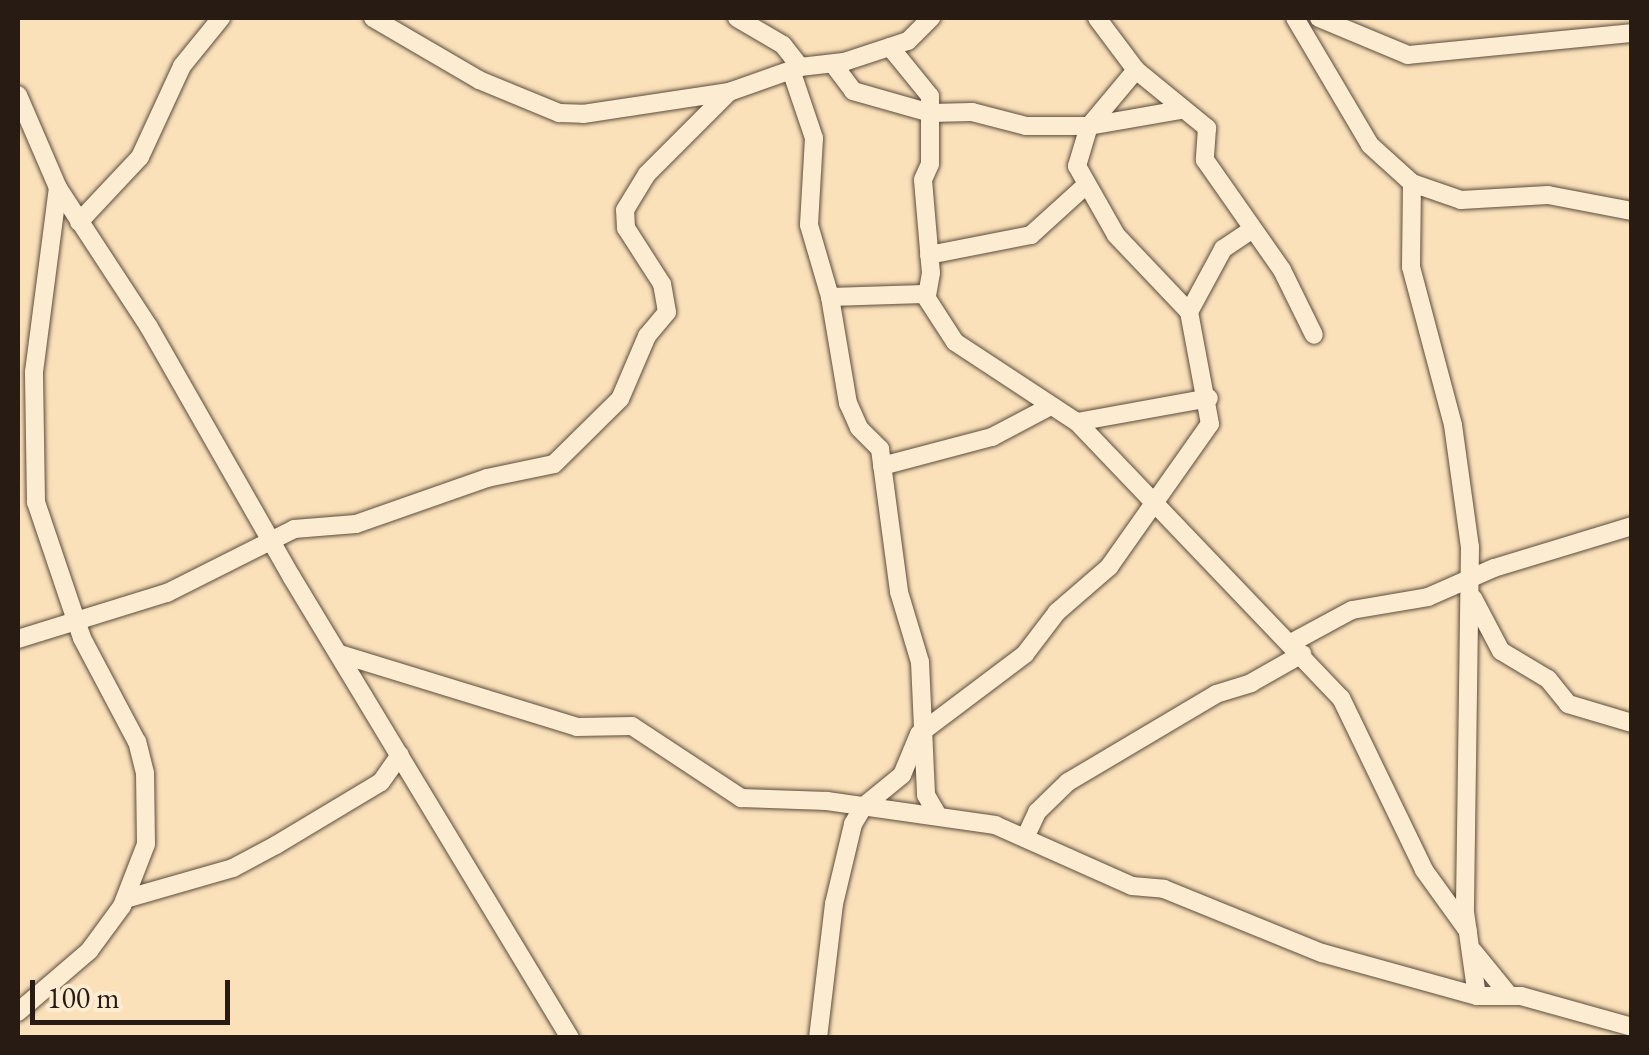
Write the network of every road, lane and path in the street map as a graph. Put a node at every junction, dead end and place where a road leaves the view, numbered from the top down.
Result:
1 (221, 18) edge
2 (374, 18) edge
3 (738, 18) edge
4 (931, 18) edge
5 (1098, 18) edge
6 (1294, 18) edge
7 (1318, 18) edge
8 (1632, 33) edge
9 (890, 47) junction
10 (833, 64) junction
11 (796, 70) junction
12 (1136, 70) junction
13 (729, 92) junction
14 (18, 95) edge
15 (1180, 110) junction
16 (931, 113) junction
17 (1088, 126) junction
18 (1412, 183) junction
19 (1084, 187) junction
20 (58, 188) junction
21 (1632, 211) edge
22 (79, 222) junction
23 (1251, 230) junction
24 (929, 255) junction
25 (927, 296) junction
26 (830, 298) junction
27 (1189, 312) junction
28 (1314, 335) dead end
29 (1209, 398) junction
30 (1049, 407) junction
31 (1078, 422) junction
32 (25, 460) edge
33 (882, 466) junction
34 (1155, 505) junction
35 (1632, 526) edge
36 (272, 537) junction
37 (1472, 589) junction
38 (76, 622) junction
39 (18, 638) edge
40 (1297, 648) junction
41 (340, 654) junction
42 (1632, 723) edge
43 (918, 734) junction
44 (400, 754) junction
45 (864, 806) junction
46 (938, 816) junction
47 (1024, 838) junction
48 (125, 899) junction
49 (1468, 931) junction
50 (1473, 950) junction
51 (1508, 994) junction
52 (1477, 996) junction
53 (18, 1012) edge
54 (1632, 1027) edge
55 (570, 1038) edge
56 (818, 1038) edge

1 - 22 street
2 - 13 street
3 - 11 street
4 - 9 street
5 - 12 street
6 - 18 street
7 - 8 street
9 - 10 street
9 - 16 street
10 - 11 street
10 - 16 street
11 - 13 street
11 - 26 street
12 - 15 street
12 - 17 street
13 - 36 street
14 - 20 street
15 - 17 street
15 - 23 street
16 - 17 street
16 - 24 street
17 - 19 street
18 - 21 street
18 - 37 street
19 - 24 street
19 - 27 street
20 - 22 street
20 - 32 street
22 - 36 street
23 - 27 street
23 - 28 street
24 - 25 street
25 - 26 street
25 - 30 street
26 - 33 street
27 - 29 street
29 - 31 street
29 - 34 street
30 - 31 street
30 - 33 street
31 - 34 street
32 - 38 street
33 - 43 street
34 - 40 street
34 - 43 street
35 - 37 street
36 - 38 street
36 - 41 street
37 - 40 street
37 - 42 street
37 - 49 street
38 - 39 street
38 - 48 street
40 - 47 street
40 - 49 street
41 - 44 street
41 - 45 street
43 - 45 street
43 - 46 street
44 - 48 street
44 - 55 street
45 - 46 street
45 - 56 street
46 - 47 street
47 - 52 street
48 - 53 street
49 - 50 street
50 - 51 street
50 - 52 street
51 - 52 street
51 - 54 street

